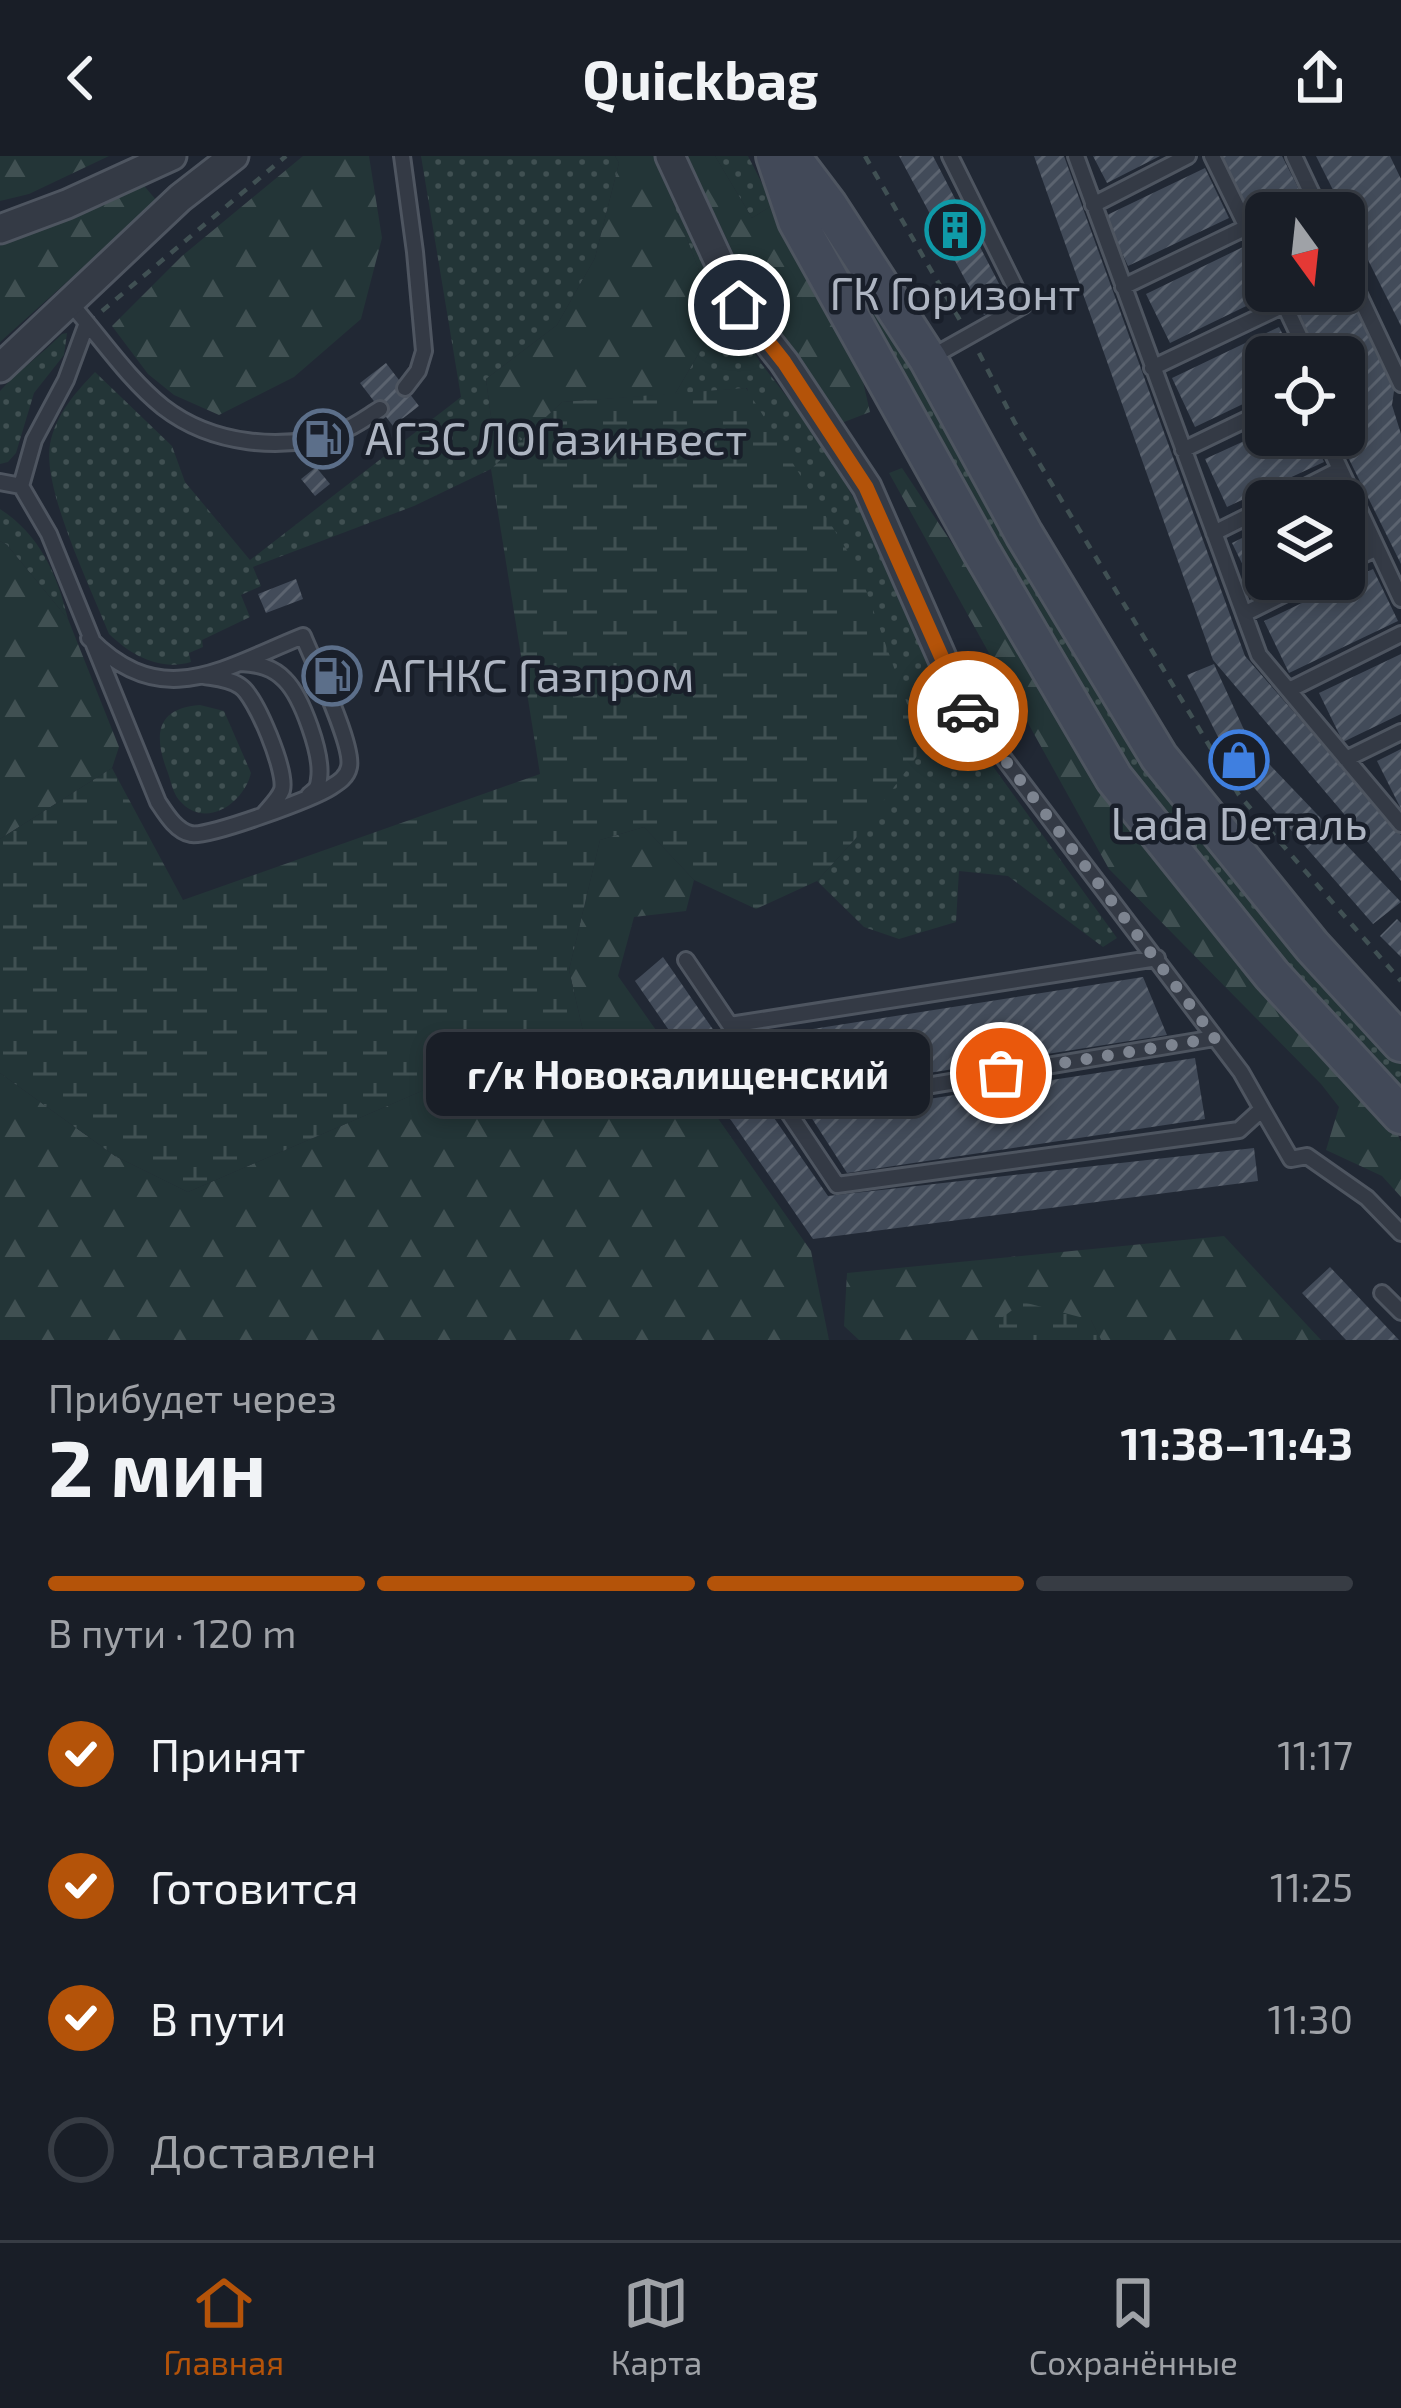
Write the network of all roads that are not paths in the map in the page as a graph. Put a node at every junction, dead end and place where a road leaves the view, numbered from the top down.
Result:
1 (172, 156) edge
2 (234, 156) edge
3 (402, 156) edge
4 (670, 156) edge
5 (775, 156) edge
6 (791, 156) edge
7 (950, 156) edge
8 (1076, 156) edge
9 (1189, 156) edge
10 (1212, 156) edge
11 (1294, 156) edge
12 (1311, 192) edge
13 (1093, 205) junction
14 (1245, 223) edge
15 (1245, 228) edge
16 (0, 230) edge
17 (1123, 287) junction
18 (1365, 307) edge
19 (1255, 312) edge
20 (79, 313) junction
21 (928, 359) junction
22 (0, 368) edge
23 (1152, 368) junction
24 (1401, 384) edge
25 (405, 388) dead end
26 (380, 409) dead end
27 (1245, 420) edge
28 (1183, 450) junction
29 (1333, 456) edge
30 (1339, 470) junction
31 (1319, 480) edge
32 (0, 482) edge
33 (21, 485) junction
34 (1245, 518) edge
35 (1214, 533) junction
36 (1377, 548) junction
37 (1365, 554) edge
38 (1401, 598) edge
39 (1272, 600) edge
40 (1244, 614) junction
41 (1401, 634) edge
42 (89, 638) junction
43 (238, 662) junction
44 (204, 676) junction
45 (1288, 690) junction
46 (962, 703) joint
47 (1401, 732) edge
48 (1346, 758) junction
49 (306, 799) junction
50 (266, 813) junction
51 (1401, 824) edge
52 (1156, 958) junction
53 (686, 960) dead end
54 (730, 1025) junction
55 (1215, 1038) junction
56 (1401, 1042) edge
57 (788, 1108) junction
58 (1262, 1108) junction
59 (1401, 1115) edge
60 (1401, 1233) edge
61 (1382, 1293) dead end
62 (1401, 1312) edge

1 - 16 street
2 - 20 street
3 - 25 lane
4 - 46 street
5 - 59 main road
6 - 21 main road
7 - 21 lane
8 - 13 lane
9 - 13 lane
10 - 14 lane
11 - 12 lane
13 - 17 lane
15 - 17 lane
17 - 23 lane
18 - 24 lane
19 - 23 lane
20 - 22 street
20 - 26 lane
20 - 33 lane
21 - 56 main road
23 - 28 lane
27 - 28 lane
28 - 35 lane
29 - 30 lane
30 - 31 lane
30 - 36 lane
32 - 33 lane
33 - 42 lane
34 - 35 lane
35 - 40 lane
36 - 37 lane
36 - 38 lane
39 - 40 lane
40 - 45 lane
41 - 45 lane
42 - 44 lane
42 - 50 lane
43 - 44 lane
43 - 49 lane
43 - 49 lane
44 - 50 lane
45 - 48 lane
46 - 52 lane
47 - 48 lane
48 - 51 lane
49 - 50 lane
52 - 54 lane
52 - 55 lane
53 - 54 lane
54 - 57 lane
55 - 57 lane
55 - 58 lane
57 - 58 lane
58 - 60 lane
61 - 62 lane

